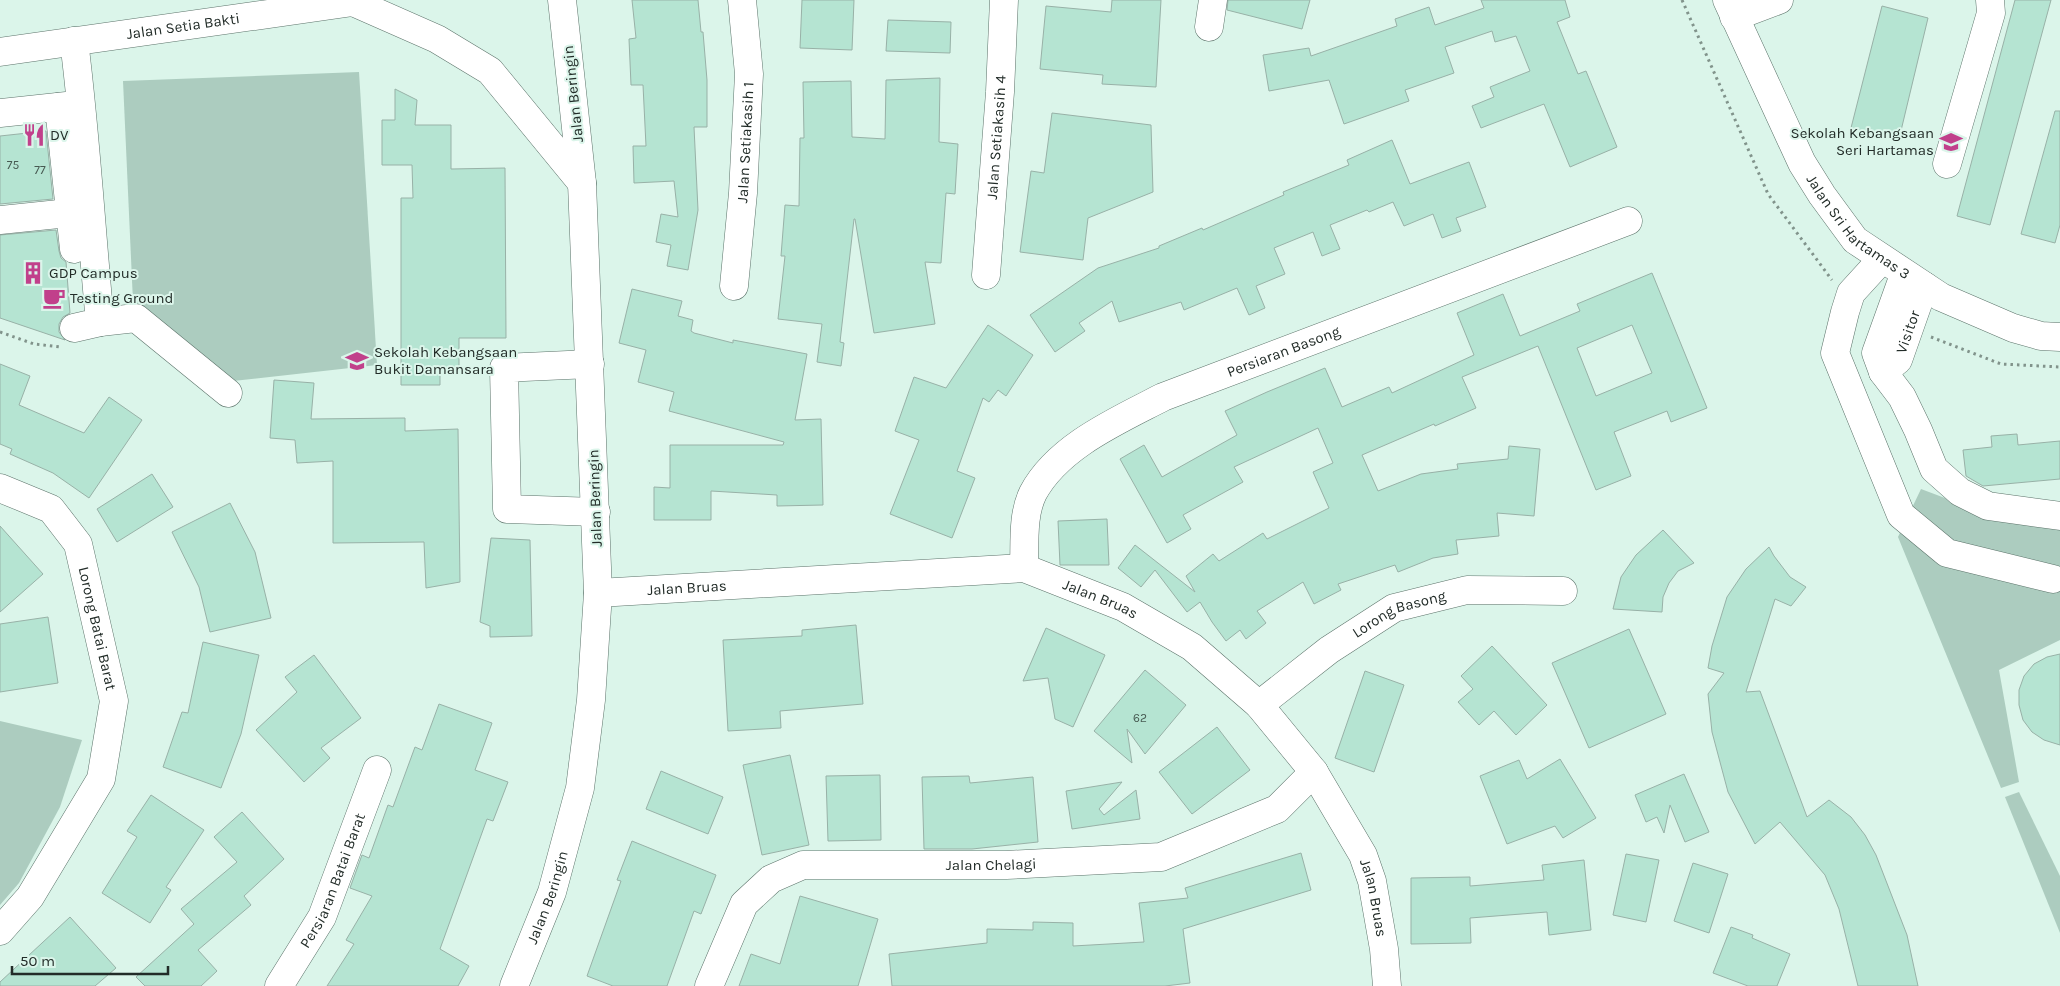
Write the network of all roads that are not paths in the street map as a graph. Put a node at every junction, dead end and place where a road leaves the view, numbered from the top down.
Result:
1 (562, 0) edge
2 (742, 0) edge
3 (1004, 0) edge
4 (1213, 0) edge
5 (1779, 0) edge
6 (1990, 0) edge
7 (359, 1) edge
8 (1730, 9) edge
9 (1208, 28) dead end
10 (74, 42) junction
11 (0, 52) edge
12 (71, 105) junction
13 (0, 113) edge
14 (1947, 164) dead end
15 (582, 182) junction
16 (80, 211) junction
17 (0, 220) edge
18 (1628, 221) dead end
19 (1882, 259) junction
20 (986, 275) dead end
21 (1915, 281) junction
22 (734, 286) dead end
23 (2060, 337) edge
24 (590, 364) junction
25 (228, 393) dead end
26 (0, 488) edge
27 (596, 512) junction
28 (2060, 516) edge
29 (1024, 568) junction
30 (2053, 579) dead end
31 (1563, 591) dead end
32 (598, 593) junction
33 (1259, 705) junction
34 (378, 770) dead end
35 (1314, 772) junction
36 (0, 931) edge
37 (279, 986) edge
38 (514, 986) edge
39 (709, 986) edge
40 (1387, 986) edge

1 - 15 street, Jalan Beringin
2 - 22 street, Jalan Setiakasih 1
3 - 20 street, Jalan Setiakasih 4
4 - 9 street
5 - 8 street
6 - 14 street
7 - 10 street, Jalan Setia Bakti
7 - 15 street
8 - 19 street, Jalan Sri Hartamas 3
10 - 11 street, Jalan Setia Bakti
10 - 12 street
12 - 13 street
12 - 16 street
15 - 24 street, Jalan Beringin
16 - 17 street
16 - 25 street
18 - 29 street, Persiaran Basong
19 - 21 street, Jalan Sri Hartamas 3
19 - 30 street
21 - 23 street, Jalan Sri Hartamas 3
21 - 28 street
24 - 27 street, Jalan Beringin
24 - 27 street
26 - 36 street, Lorong Batai Barat
27 - 32 street, Jalan Beringin
29 - 32 street, Jalan Bruas
29 - 33 street, Jalan Bruas
31 - 33 street, Lorong Basong
32 - 38 street, Jalan Beringin
33 - 35 street, Jalan Bruas
34 - 37 street, Persiaran Batai Barat
35 - 39 street, Jalan Chelagi
35 - 40 street, Jalan Bruas

